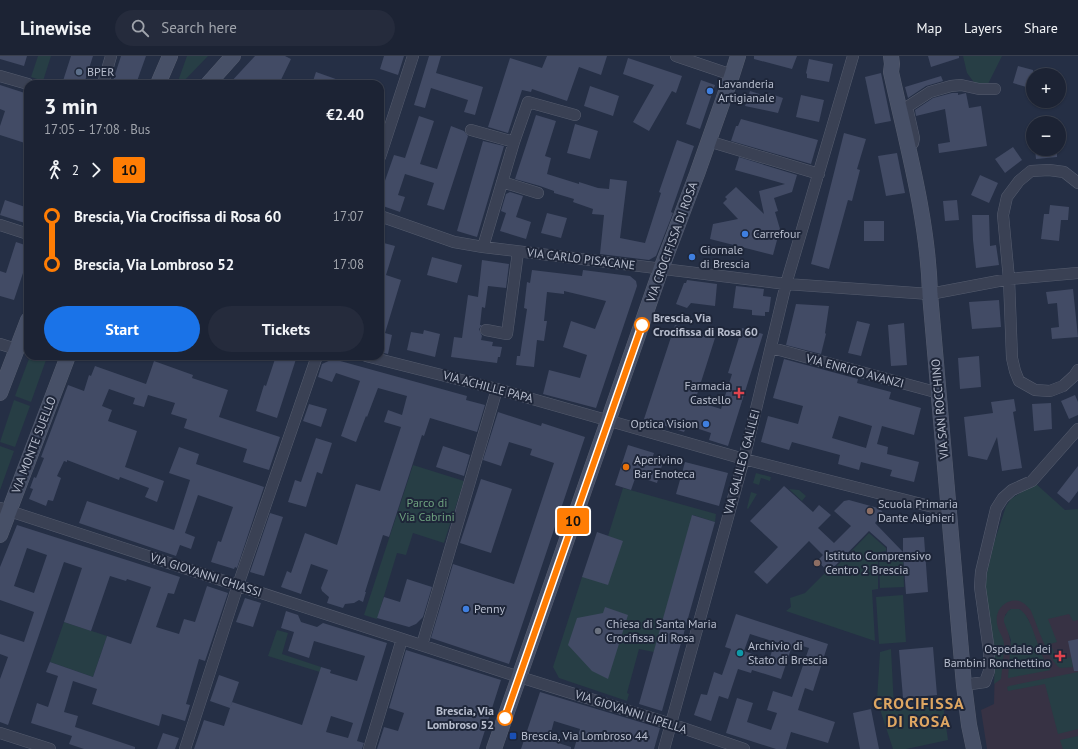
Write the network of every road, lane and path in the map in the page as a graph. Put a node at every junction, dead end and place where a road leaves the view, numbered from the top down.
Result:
1 (111, 56) edge
2 (171, 56) edge
3 (234, 56) edge
4 (413, 56) edge
5 (676, 56) edge
6 (738, 56) edge
7 (853, 56) edge
8 (884, 56) edge
9 (891, 56) edge
10 (891, 72) junction
11 (732, 75) junction
12 (0, 76) edge
13 (104, 80) edge
14 (160, 80) edge
15 (168, 80) edge
16 (212, 80) edge
17 (24, 83) edge
18 (995, 89) dead end
19 (575, 114) dead end
20 (471, 130) dead end
21 (514, 142) junction
22 (708, 142) junction
23 (907, 145) junction
24 (384, 146) edge
25 (819, 174) junction
26 (502, 182) junction
27 (1078, 183) edge
28 (538, 193) dead end
29 (384, 217) edge
30 (0, 225) edge
31 (24, 233) edge
32 (483, 247) junction
33 (518, 252) junction
34 (662, 269) junction
35 (1078, 273) edge
36 (1009, 279) junction
37 (786, 284) junction
38 (930, 294) junction
39 (24, 330) edge
40 (486, 330) dead end
41 (0, 344) edge
42 (772, 348) junction
43 (16, 349) junction
44 (66, 360) edge
45 (317, 360) edge
46 (382, 360) edge
47 (1078, 370) edge
48 (497, 389) junction
49 (0, 393) edge
50 (939, 393) junction
51 (608, 420) junction
52 (1078, 429) edge
53 (744, 459) junction
54 (4, 509) edge
55 (949, 511) junction
56 (0, 535) edge
57 (238, 585) junction
58 (402, 639) junction
59 (422, 645) junction
60 (518, 676) junction
61 (964, 686) junction
62 (671, 724) junction
63 (0, 733) edge
64 (50, 749) edge
65 (184, 749) edge
66 (368, 749) edge
67 (494, 749) edge
68 (664, 749) edge
69 (744, 749) edge
70 (974, 749) edge

1 - 13 street
2 - 14 street
2 - 15 street
3 - 16 street
4 - 24 street
5 - 11 street
6 - 11 street, VIA CROCIFISSA DI ROSA
7 - 25 street, VIA GALILEO GALILEI
8 - 10 street, VIA SAN ROCCHINO
9 - 10 street, VIA SAN ROCCHINO
10 - 23 street, VIA SAN ROCCHINO
11 - 22 street, VIA CROCIFISSA DI ROSA
12 - 17 street
18 - 23 street
19 - 21 street
20 - 21 street
21 - 26 street
22 - 25 street
22 - 34 street, VIA CROCIFISSA DI ROSA
23 - 38 street, VIA SAN ROCCHINO
25 - 37 street, VIA GALILEO GALILEI
26 - 28 street
26 - 32 street
27 - 36 street
29 - 32 street, VIA CARLO PISACANE
30 - 31 street
32 - 33 street, VIA CARLO PISACANE
33 - 34 street, VIA CARLO PISACANE
33 - 40 street
34 - 37 street, VIA CARLO PISACANE
34 - 51 street, VIA CROCIFISSA DI ROSA
35 - 36 street, VIA CARLO PISACANE
36 - 38 street, VIA CARLO PISACANE
36 - 47 street
37 - 38 street, VIA CARLO PISACANE
37 - 42 street, VIA GALILEO GALILEI
38 - 50 street, VIA SAN ROCCHINO
39 - 43 street
41 - 43 street
42 - 50 street, VIA ENRICO AVANZI
42 - 53 street, VIA GALILEO GALILEI
43 - 49 street
44 - 54 street, VIA MONTE SUELLO
45 - 57 street
46 - 48 street, VIA ACHILLE PAPA
48 - 51 street, VIA ACHILLE PAPA
48 - 59 street
50 - 55 street, VIA SAN ROCCHINO
51 - 53 street, VIA ACHILLE PAPA
51 - 60 street, VIA CROCIFISSA DI ROSA
52 - 61 street
53 - 55 street, VIA ACHILLE PAPA
53 - 62 street, VIA GALILEO GALILEI
54 - 56 street, VIA MONTE SUELLO
54 - 57 street, VIA GIOVANNI CHIASSI
55 - 61 street, VIA SAN ROCCHINO
57 - 58 street, VIA GIOVANNI CHIASSI
57 - 65 street
58 - 59 street, VIA GIOVANNI CHIASSI
58 - 66 street
59 - 60 street, VIA GIOVANNI CHIASSI
60 - 62 street, VIA GIOVANNI LIPELLA
60 - 67 street, VIA CROCIFISSA DI ROSA
61 - 70 street, VIA SAN ROCCHINO
62 - 68 street, VIA GALILEO GALILEI
62 - 69 street, VIA GIOVANNI LIPELLA
63 - 64 street

